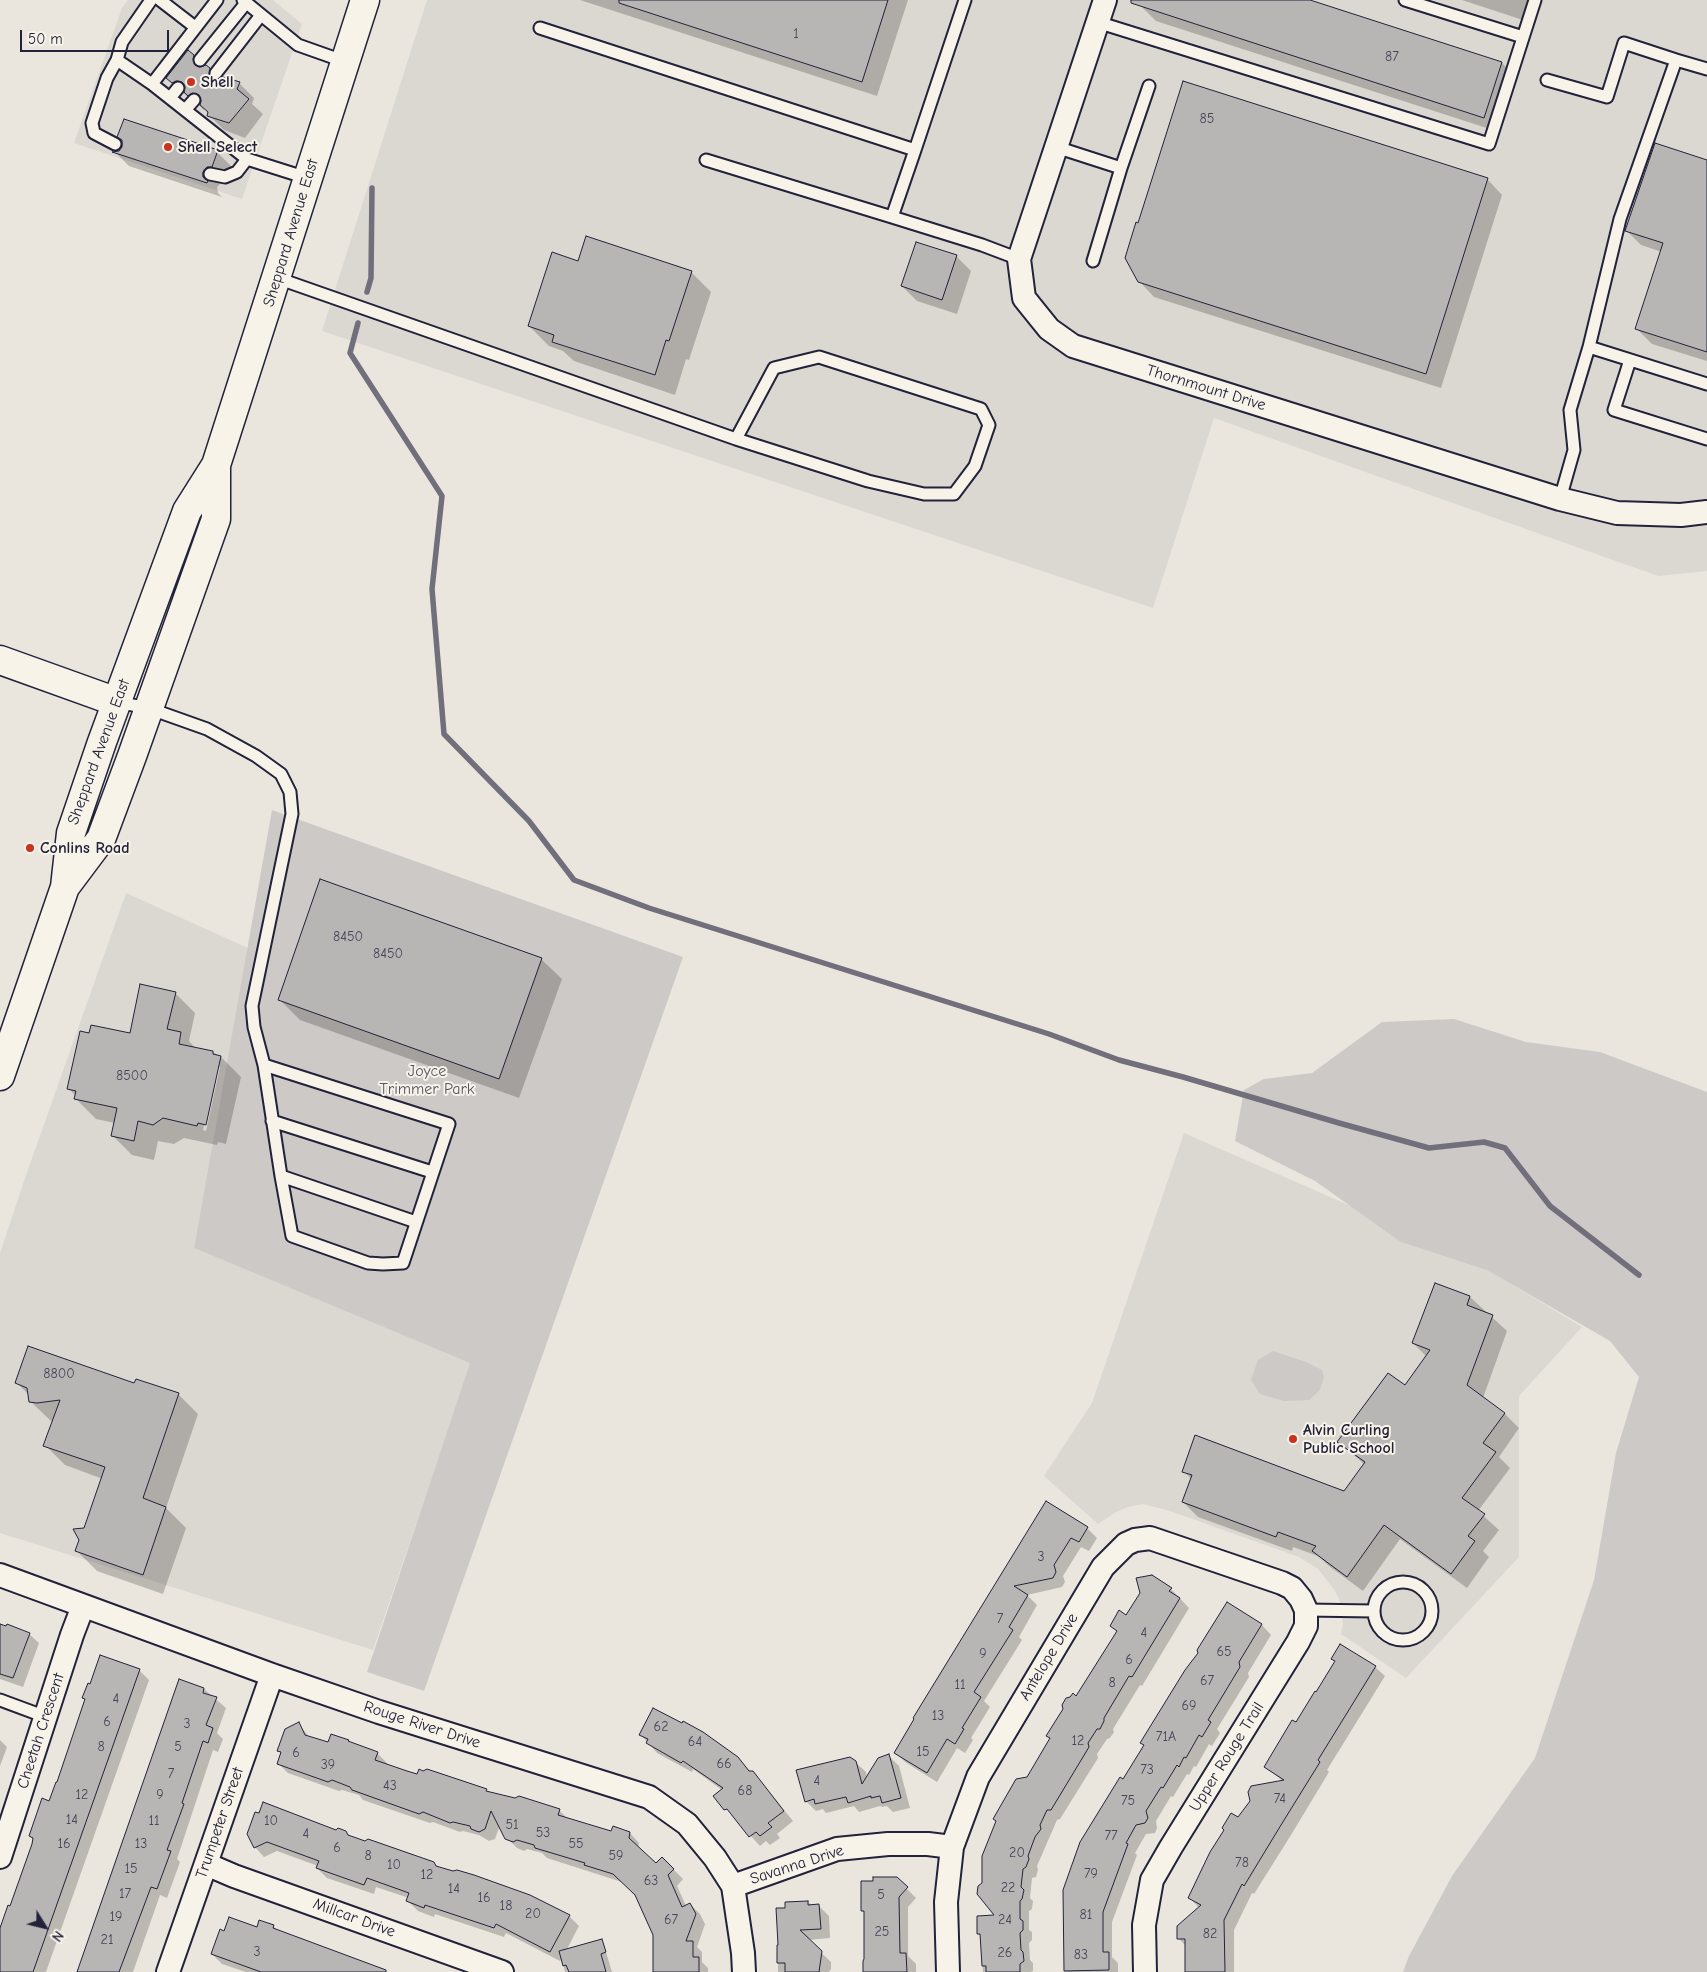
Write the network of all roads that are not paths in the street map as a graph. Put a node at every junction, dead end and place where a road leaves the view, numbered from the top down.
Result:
1 (151, 0) edge
2 (160, 0) edge
3 (217, 0) edge
4 (365, 0) edge
5 (965, 0) edge
6 (1104, 0) edge
7 (1405, 0) edge
8 (1536, 0) edge
9 (245, 2) edge
10 (262, 15) junction
11 (1097, 22) junction
12 (196, 27) junction
13 (540, 28) dead end
14 (1523, 37) junction
15 (117, 60) junction
16 (200, 60) dead end
17 (1676, 60) junction
18 (346, 62) junction
19 (1707, 69) edge
20 (216, 73) dead end
21 (1547, 80) dead end
22 (152, 84) junction
23 (1149, 86) dead end
24 (178, 88) dead end
25 (170, 98) junction
26 (194, 100) dead end
27 (185, 110) junction
28 (115, 144) dead end
29 (1056, 147) junction
30 (915, 150) junction
31 (247, 159) junction
32 (706, 160) dead end
33 (1121, 168) junction
34 (210, 174) dead end
35 (308, 178) junction
36 (892, 217) junction
37 (1020, 259) junction
38 (1093, 261) dead end
39 (277, 278) junction
40 (1589, 347) junction
41 (1630, 360) junction
42 (1707, 384) edge
43 (736, 439) junction
44 (1707, 439) edge
45 (216, 465) junction
46 (1560, 499) junction
47 (1707, 512) edge
48 (0, 660) edge
49 (117, 702) junction
50 (148, 708) junction
51 (65, 887) junction
52 (264, 1065) junction
53 (0, 1076) edge
54 (272, 1121) junction
55 (432, 1172) junction
56 (280, 1176) junction
57 (416, 1222) junction
58 (0, 1575) edge
59 (84, 1606) junction
60 (1306, 1610) junction
61 (1374, 1611) junction
62 (272, 1675) junction
63 (0, 1700) edge
64 (46, 1717) junction
65 (952, 1847) junction
66 (0, 1857) edge
67 (206, 1864) junction
68 (733, 1886) junction
69 (168, 1972) edge
70 (502, 1972) edge
71 (744, 1972) edge
72 (948, 1972) edge
73 (1145, 1972) edge

1 - 15 lane
2 - 12 lane
3 - 12 lane
4 - 18 main road, Sheppard Avenue East
5 - 30 lane
6 - 11 street, Thornmount Drive
7 - 14 lane
8 - 14 lane
9 - 10 lane
9 - 16 lane
10 - 18 lane
10 - 20 lane
11 - 14 lane
11 - 29 street, Thornmount Drive
12 - 22 lane
13 - 30 lane
15 - 22 lane
15 - 28 lane
17 - 19 lane
17 - 21 lane
17 - 40 lane
18 - 35 main road, Sheppard Avenue East
22 - 25 lane
23 - 33 lane
24 - 25 lane
25 - 27 lane
26 - 27 lane
27 - 31 lane
29 - 33 lane
29 - 37 street, Thornmount Drive
30 - 36 lane
31 - 34 lane
31 - 35 lane
32 - 36 lane
33 - 38 lane
35 - 39 main road, Sheppard Avenue East
36 - 37 lane
37 - 46 street, Thornmount Drive
39 - 43 lane
39 - 45 main road, Sheppard Avenue East
40 - 41 lane
40 - 46 lane
41 - 42 lane
41 - 44 lane
43 - 43 lane
45 - 49 main road, Sheppard Avenue East
45 - 50 main road, Sheppard Avenue East
46 - 47 street, Thornmount Drive
48 - 49 main road
49 - 50 lane
49 - 51 main road, Sheppard Avenue East
50 - 51 main road, Sheppard Avenue East
50 - 52 lane
51 - 53 main road, Sheppard Avenue East
52 - 54 lane
52 - 55 lane
54 - 55 lane
54 - 56 lane
55 - 57 lane
56 - 57 lane
56 - 57 lane
58 - 59 street, Rouge River Drive
59 - 62 street, Rouge River Drive
59 - 64 street, Cheetah Crescent
60 - 61 lane
60 - 65 street, Antelope Drive
60 - 73 street, Upper Rouge Trail
61 - 61 lane
62 - 67 street, Trumpeter Street
62 - 68 street, Rouge River Drive
63 - 64 lane
64 - 66 street, Cheetah Crescent
65 - 68 street, Savanna Drive
65 - 72 street, Antelope Drive
67 - 69 street, Trumpeter Street
67 - 70 street, Millcar Drive
68 - 71 street, Rouge River Drive

